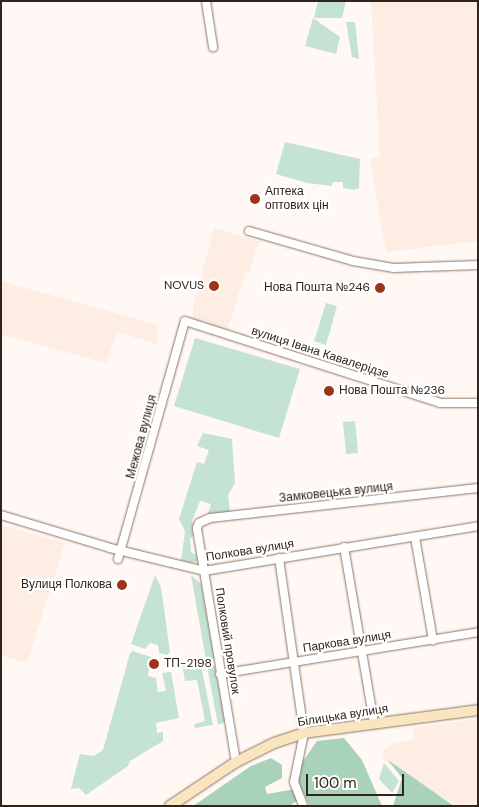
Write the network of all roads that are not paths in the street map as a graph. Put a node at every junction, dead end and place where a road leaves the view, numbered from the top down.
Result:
1 (206, 1) edge
2 (213, 47) dead end
3 (249, 231) dead end
4 (478, 265) edge
5 (185, 320) joint
6 (478, 403) edge
7 (478, 488) edge
8 (1, 515) edge
9 (199, 523) joint
10 (478, 526) edge
11 (415, 537) junction
12 (344, 548) junction
13 (122, 551) junction
14 (279, 558) junction
15 (118, 559) dead end
16 (204, 571) junction
17 (478, 632) edge
18 (433, 640) junction
19 (361, 652) junction
20 (293, 661) junction
21 (220, 674) junction
22 (478, 710) edge
23 (374, 723) junction
24 (304, 733) junction
25 (236, 762) junction
26 (170, 806) edge
27 (303, 806) edge

1 - 2 street
3 - 4 street
5 - 6 street, вулиця Івана Кавалерідзе
5 - 13 street, Межова вулиця
7 - 9 street, Замковецька вулиця
8 - 13 street, Полкова вулиця
9 - 16 street, Полковий провулок
10 - 11 street, Полкова вулиця
11 - 12 street, Полкова вулиця
11 - 18 street
12 - 14 street, Полкова вулиця
12 - 19 street
13 - 15 street, Межова вулиця
13 - 16 street, Полкова вулиця
14 - 16 street, Полкова вулиця
14 - 20 street
16 - 21 street, Полковий провулок
17 - 18 street, Паркова вулиця
18 - 19 street, Паркова вулиця
19 - 20 street, Паркова вулиця
19 - 23 street
20 - 21 street, Паркова вулиця
20 - 24 street
21 - 25 street, Полковий провулок
22 - 23 main road, Білицька вулиця
23 - 24 main road, Білицька вулиця
24 - 25 main road, Білицька вулиця
24 - 27 street
25 - 26 main road, Білицька вулиця

